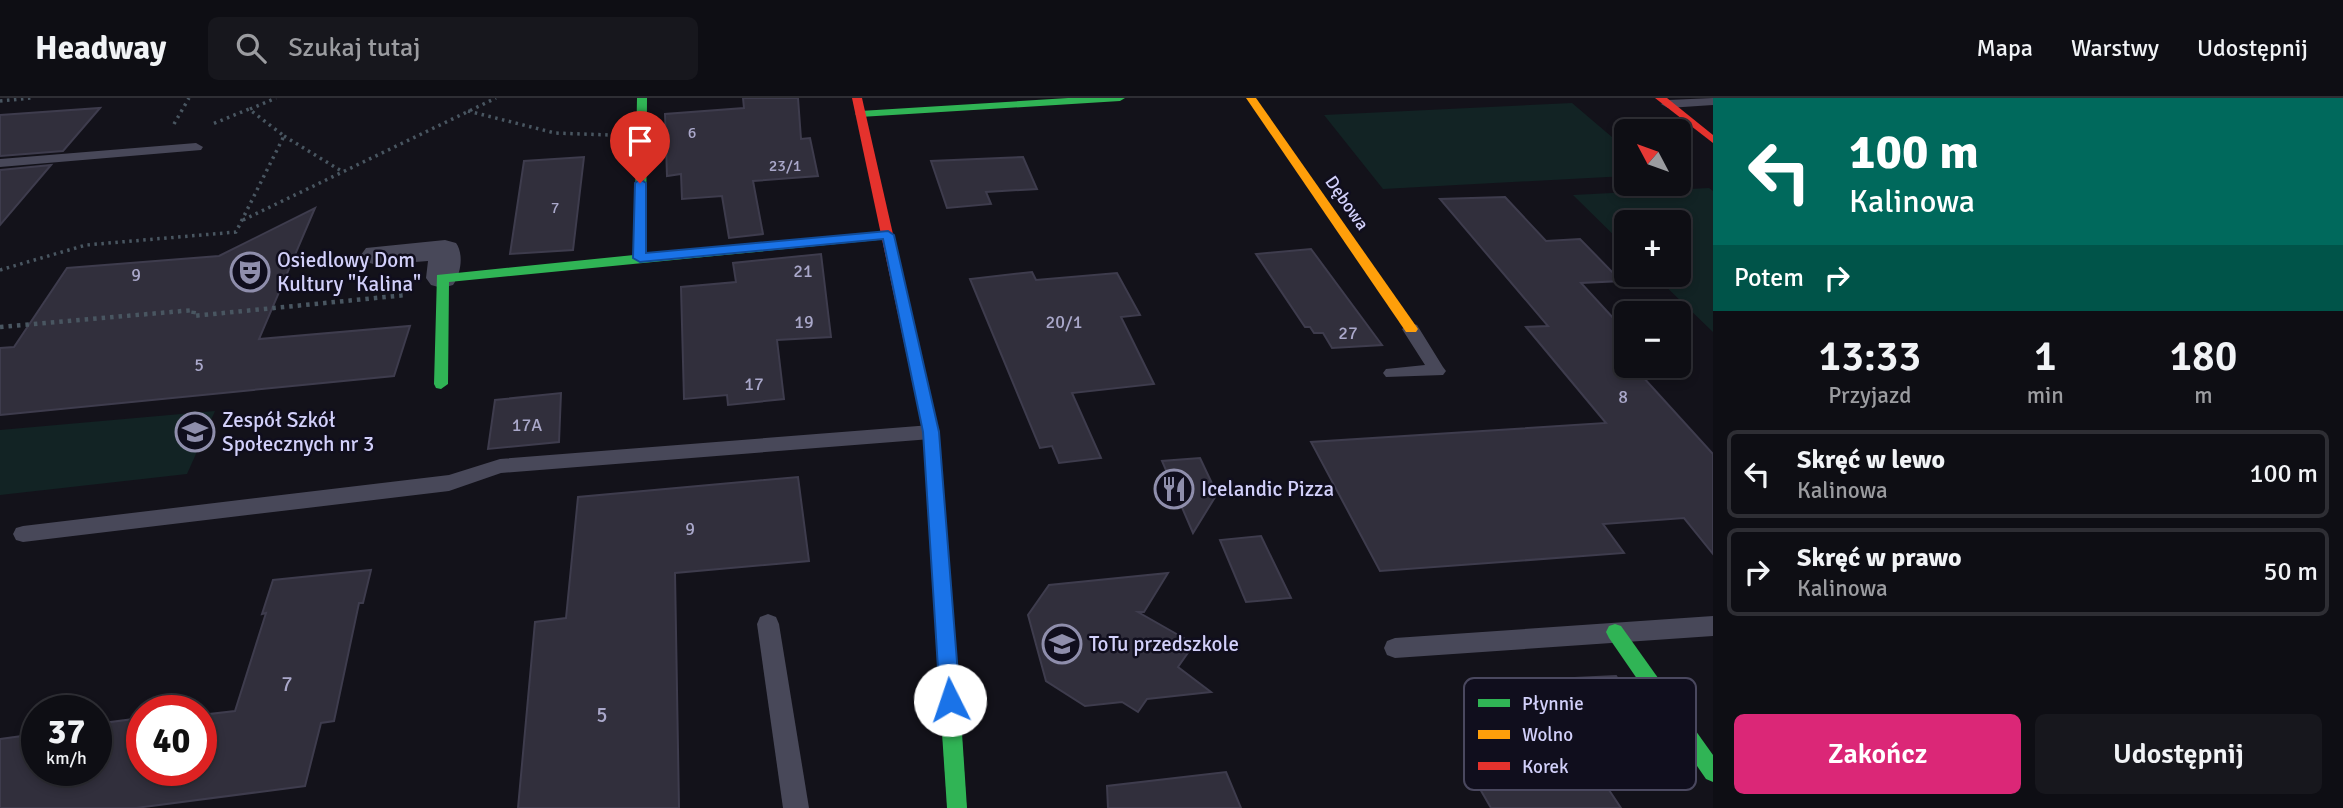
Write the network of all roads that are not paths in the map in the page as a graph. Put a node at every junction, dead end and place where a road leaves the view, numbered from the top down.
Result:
1 (642, 98) edge
2 (1120, 98) edge
3 (1251, 98) edge
4 (1664, 101) edge
5 (1713, 101) edge
6 (859, 106) edge
7 (1713, 140) edge
8 (196, 147) dead end
9 (0, 163) edge
10 (888, 235) junction
11 (377, 255) dead end
12 (640, 258) junction
13 (442, 278) junction
14 (1412, 329) joint
15 (1392, 373) dead end
16 (441, 384) dead end
17 (931, 432) junction
18 (23, 534) dead end
19 (768, 624) dead end
20 (1713, 626) edge
21 (1615, 632) junction
22 (1395, 648) dead end
23 (1647, 678) edge
24 (1696, 748) edge
25 (1713, 772) edge
26 (796, 808) edge
27 (957, 808) edge

1 - 12 street
2 - 6 street
3 - 14 street, Dębowa
4 - 5 lane
4 - 7 street
6 - 10 street
8 - 9 lane
10 - 12 street
10 - 17 street
11 - 13 street
12 - 13 street
13 - 16 street
14 - 15 lane
17 - 18 lane
17 - 27 street
19 - 26 lane
20 - 21 lane
21 - 22 lane
21 - 23 street
24 - 25 street

